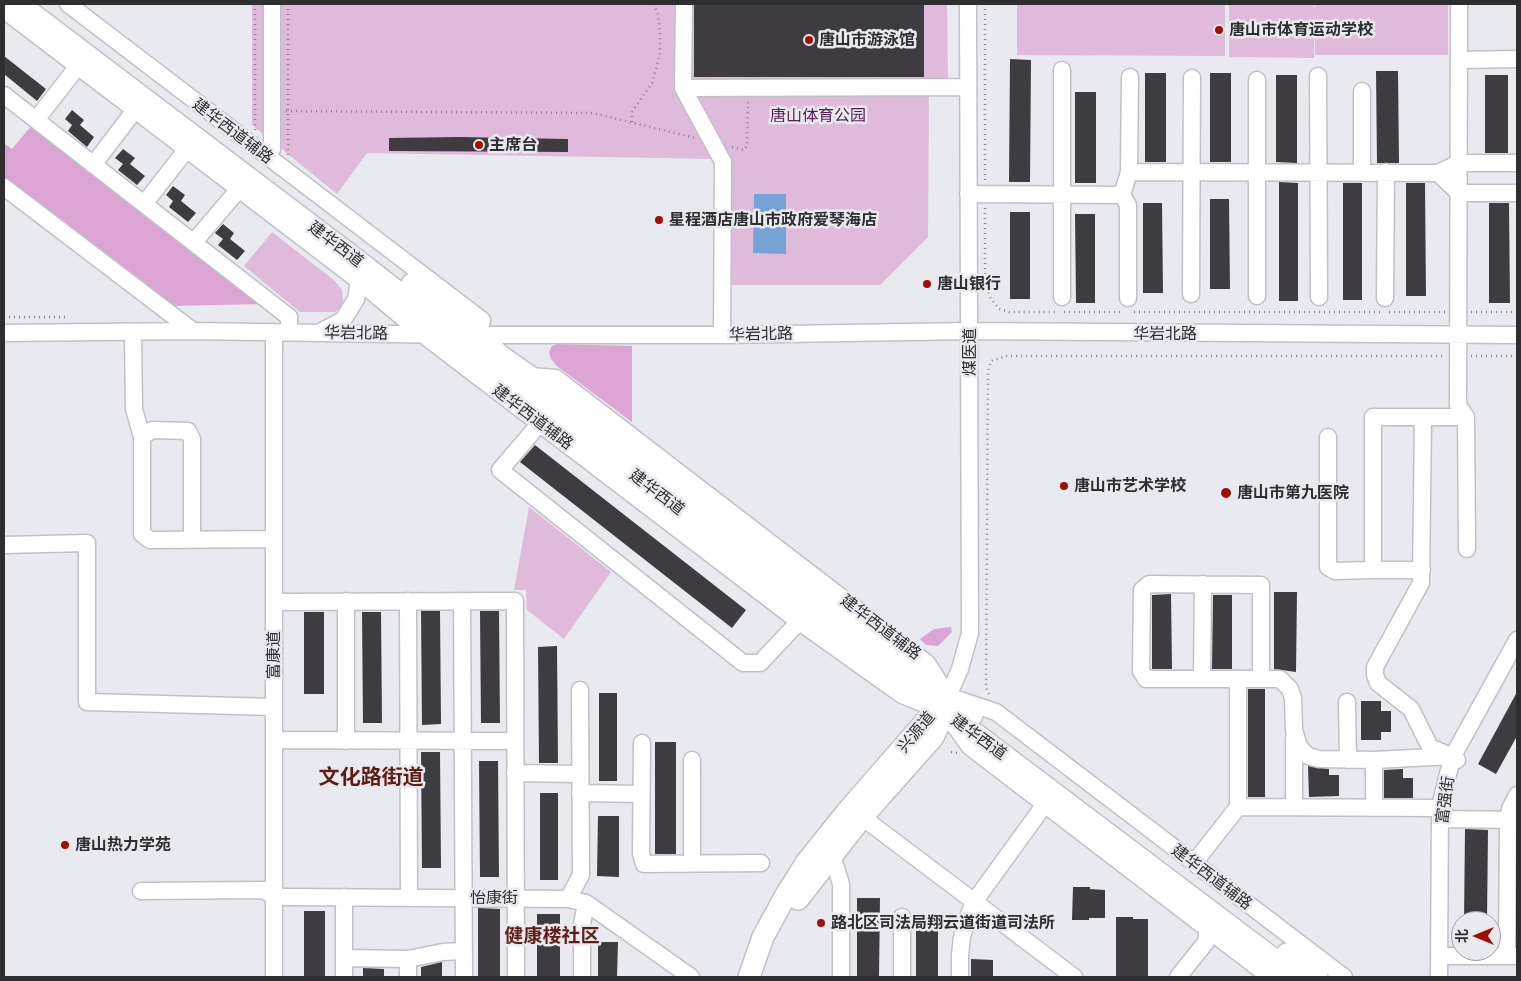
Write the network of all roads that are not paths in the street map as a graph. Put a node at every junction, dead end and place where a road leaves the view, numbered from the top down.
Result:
1 (19, 4) edge
2 (41, 4) edge
3 (68, 4) edge
4 (272, 4) edge
5 (684, 4) edge
6 (968, 4) edge
7 (1459, 4) edge
8 (4, 10) edge
9 (1517, 59) edge
10 (1459, 60) junction
11 (78, 66) junction
12 (1062, 70) dead end
13 (1318, 76) dead end
14 (1130, 77) dead end
15 (1192, 78) dead end
16 (1257, 80) dead end
17 (968, 87) junction
18 (683, 88) junction
19 (1362, 91) dead end
20 (4, 96) edge
21 (136, 110) junction
22 (36, 120) junction
23 (187, 149) junction
24 (272, 149) dead end
25 (1459, 163) junction
26 (1517, 163) edge
27 (93, 164) junction
28 (1130, 172) junction
29 (1191, 172) junction
30 (1257, 172) junction
31 (1318, 172) junction
32 (1362, 172) junction
33 (1386, 172) junction
34 (1438, 173) junction
35 (4, 186) edge
36 (239, 189) junction
37 (1459, 193) junction
38 (1517, 193) edge
39 (968, 194) junction
40 (1062, 195) junction
41 (1122, 195) junction
42 (144, 204) junction
43 (194, 242) junction
44 (358, 271) junction
45 (1191, 294) dead end
46 (1257, 296) dead end
47 (1062, 297) dead end
48 (1318, 297) dead end
49 (1128, 298) dead end
50 (1385, 298) dead end
51 (193, 331) junction
52 (970, 331) junction
53 (4, 332) edge
54 (133, 332) junction
55 (281, 332) junction
56 (320, 332) junction
57 (422, 334) junction
58 (453, 335) junction
59 (479, 335) junction
60 (722, 335) junction
61 (1459, 335) junction
62 (1517, 335) edge
63 (545, 417) junction
64 (1423, 417) junction
65 (1466, 417) junction
66 (142, 438) junction
67 (1328, 438) dead end
68 (274, 539) junction
69 (192, 540) junction
70 (4, 545) edge
71 (1466, 548) dead end
72 (1373, 570) junction
73 (1422, 570) junction
74 (1203, 584) junction
75 (346, 601) junction
76 (408, 601) junction
77 (462, 601) junction
78 (274, 602) junction
79 (802, 614) junction
80 (1517, 640) edge
81 (1515, 658) edge
82 (1202, 678) junction
83 (1238, 678) junction
84 (1261, 679) junction
85 (580, 690) dead end
86 (1347, 702) dead end
87 (943, 705) junction
88 (274, 706) junction
89 (1294, 730) junction
90 (274, 740) junction
91 (346, 741) junction
92 (408, 741) junction
93 (462, 741) junction
94 (516, 741) junction
95 (642, 743) dead end
96 (1455, 758) junction
97 (692, 760) dead end
98 (1348, 760) junction
99 (1374, 760) junction
100 (516, 773) junction
101 (580, 774) junction
102 (580, 793) junction
103 (641, 794) junction
104 (1517, 795) edge
105 (1044, 804) junction
106 (1238, 807) junction
107 (1294, 807) junction
108 (1374, 808) junction
109 (1443, 812) junction
110 (862, 817) junction
111 (1513, 820) edge
112 (832, 855) junction
113 (761, 862) dead end
114 (692, 863) junction
115 (1194, 863) junction
116 (141, 891) dead end
117 (274, 897) junction
118 (344, 897) junction
119 (409, 897) junction
120 (463, 898) junction
121 (516, 898) junction
122 (568, 899) junction
123 (974, 902) junction
124 (586, 903) junction
125 (1206, 908) junction
126 (902, 916) dead end
127 (1208, 930) junction
128 (463, 952) junction
129 (1442, 956) junction
130 (1512, 956) edge
131 (344, 958) junction
132 (408, 959) junction
133 (274, 977) edge
134 (344, 977) edge
135 (408, 977) edge
136 (464, 977) edge
137 (516, 977) edge
138 (582, 977) edge
139 (691, 977) edge
140 (749, 977) edge
141 (761, 977) edge
142 (841, 977) edge
143 (902, 977) edge
144 (960, 977) edge
145 (1074, 977) edge
146 (1178, 977) edge
147 (1270, 977) edge
148 (1297, 977) edge
149 (1317, 977) edge
150 (1344, 977) edge
151 (1440, 977) edge

1 - 44 main road, 建华西道
2 - 59 main road, 建华西道
3 - 59 street, 建华西道辅路
4 - 24 street
5 - 18 street
6 - 17 street, 煤医道
7 - 10 street
8 - 11 street
9 - 10 street
10 - 25 street
11 - 21 street
11 - 22 street
12 - 40 street
13 - 31 street
14 - 28 street
15 - 29 street
16 - 30 street
17 - 18 street
17 - 39 street, 煤医道
18 - 60 street
19 - 32 street
20 - 22 street
21 - 23 street
21 - 27 street
22 - 27 street
23 - 36 street
23 - 42 street
25 - 26 street
25 - 34 street
25 - 37 street
27 - 42 street
28 - 29 street
28 - 41 street
29 - 30 street
29 - 45 street
30 - 31 street
30 - 46 street
31 - 32 street
31 - 48 street
32 - 33 street
33 - 34 street
33 - 50 street
34 - 37 street
35 - 51 street
36 - 43 street
36 - 44 street
37 - 38 street
37 - 61 street
39 - 40 street
39 - 52 street, 煤医道
40 - 41 street
40 - 47 street
41 - 49 street
42 - 43 street
43 - 55 street
44 - 56 street
44 - 57 street, 建华西道辅路
44 - 58 main road, 建华西道
51 - 54 street, 华岩北路
51 - 55 street, 华岩北路
52 - 60 street, 华岩北路
52 - 61 street, 华岩北路
52 - 87 street, 煤医道
53 - 54 street, 华岩北路
54 - 66 street
55 - 56 street, 华岩北路
55 - 68 street, 富康道
56 - 57 street, 华岩北路
57 - 58 street, 华岩北路
57 - 63 street, 建华西道辅路
58 - 59 street, 华岩北路
58 - 63 main road, 建华西道
59 - 60 street, 华岩北路
59 - 87 main road, 建华西道
61 - 62 street, 华岩北路
61 - 65 street
63 - 79 main road, 建华西道
63 - 79 street
64 - 65 street
64 - 72 street
64 - 73 street
65 - 71 street
66 - 69 street
66 - 69 street
67 - 72 street
68 - 69 street
68 - 78 street, 富康道
70 - 88 street
72 - 73 street
73 - 96 street
74 - 82 street
74 - 82 street
74 - 84 street
75 - 76 street
75 - 78 street
75 - 91 street
76 - 77 street
76 - 92 street
77 - 93 street
77 - 94 street
78 - 88 street, 富康道
79 - 87 main road, 建华西道
80 - 96 street, 富强街
81 - 96 street, 富强街
82 - 83 street
83 - 84 street
83 - 106 street
84 - 89 street
85 - 101 street
86 - 98 street
87 - 105 street
87 - 110 main road, 兴源道
87 - 115 street, 建华西道辅路
87 - 125 main road, 建华西道
87 - 140 main road, 兴源道
87 - 149 main road, 建华西道
88 - 90 street, 富康道
89 - 98 street
89 - 107 street
90 - 91 street
90 - 117 street, 富康道
91 - 92 street
92 - 93 street
92 - 119 street
93 - 94 street
93 - 120 street
94 - 100 street
95 - 103 street
96 - 99 street
96 - 109 street, 富强街
97 - 114 street
98 - 99 street
99 - 108 street
100 - 101 street
100 - 121 street
101 - 102 street
102 - 103 street
102 - 122 street
103 - 114 street
104 - 111 street
105 - 123 street
105 - 127 street
106 - 107 street
106 - 115 street
107 - 108 street
108 - 109 street
109 - 111 street
109 - 129 street, 富强街
109 - 151 street, 富强街
110 - 112 main road, 兴源道
110 - 123 street
111 - 130 street
112 - 141 main road, 兴源道
112 - 142 street
113 - 114 street
115 - 150 street, 建华西道辅路
116 - 117 street, 怡康街
117 - 118 street, 怡康街
117 - 133 street, 富康道
118 - 119 street, 怡康街
118 - 131 street
119 - 120 street, 怡康街
120 - 121 street, 怡康街
120 - 128 street
121 - 122 street, 怡康街
121 - 137 street
122 - 124 street, 怡康街
123 - 144 street
123 - 145 street
124 - 138 street
124 - 139 street, 怡康街
125 - 127 street
125 - 148 main road, 建华西道
126 - 143 street
127 - 146 street
127 - 147 street
128 - 132 street
128 - 136 street
129 - 130 street
129 - 151 street, 富强街
131 - 132 street
131 - 134 street
132 - 135 street

